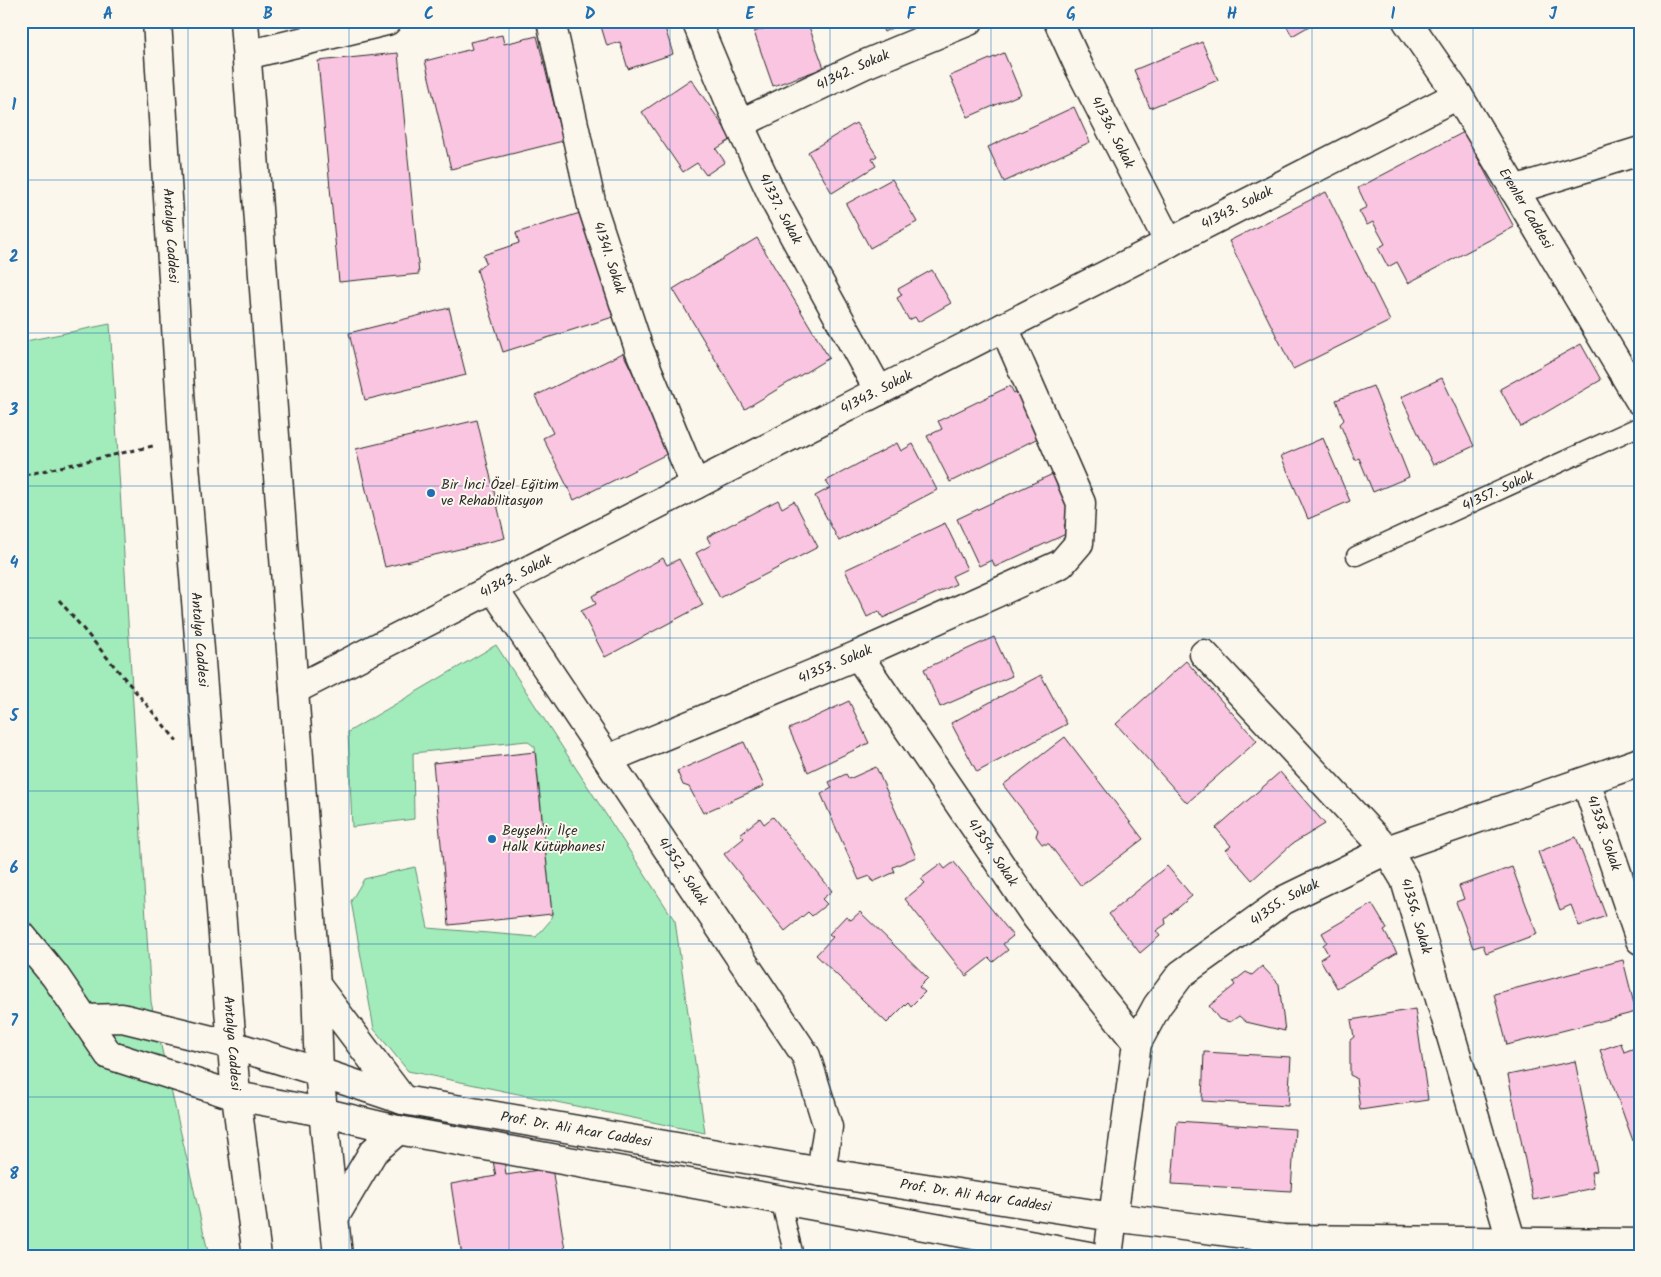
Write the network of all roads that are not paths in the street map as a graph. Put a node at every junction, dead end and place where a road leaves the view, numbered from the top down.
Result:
1 (157, 21) edge
2 (244, 21) edge
3 (387, 21) edge
4 (551, 21) edge
5 (696, 21) edge
6 (970, 21) edge
7 (1058, 21) edge
8 (1407, 21) edge
9 (247, 55) junction
10 (1458, 96) junction
11 (739, 124) junction
12 (1640, 151) edge
13 (1514, 190) junction
14 (1169, 243) junction
15 (1004, 327) junction
16 (879, 391) junction
17 (1640, 400) edge
18 (1640, 426) edge
19 (695, 485) junction
20 (1356, 556) dead end
21 (493, 588) junction
22 (1204, 654) dead end
23 (858, 655) junction
24 (294, 690) junction
25 (608, 759) junction
26 (1640, 762) edge
27 (1586, 782) junction
28 (1387, 850) junction
29 (21, 936) edge
30 (1640, 940) edge
31 (316, 985) junction
32 (84, 1019) junction
33 (1137, 1043) junction
34 (232, 1045) junction
35 (319, 1072) junction
36 (236, 1096) junction
37 (402, 1100) junction
38 (322, 1112) junction
39 (398, 1130) junction
40 (821, 1172) junction
41 (780, 1199) junction
42 (335, 1216) junction
43 (1113, 1217) junction
44 (1512, 1243) junction
45 (1640, 1243) edge
46 (257, 1256) edge
47 (338, 1256) edge
48 (794, 1256) edge
49 (1089, 1256) edge
50 (1108, 1256) edge

1 - 34 street, Antalya Caddesi
2 - 9 street
3 - 9 street
4 - 19 street, 41341. Sokak
5 - 11 street, 41337. Sokak
6 - 11 street, 41342. Sokak
7 - 14 street, 41336. Sokak
8 - 10 street, Erenler Caddesi
9 - 24 street
10 - 13 street, Erenler Caddesi
10 - 14 street, 41343. Sokak
11 - 16 street, 41337. Sokak
12 - 13 street
13 - 17 street, Erenler Caddesi
14 - 15 street, 41343. Sokak
15 - 16 street, 41343. Sokak
15 - 23 street, 41353. Sokak
16 - 19 street, 41343. Sokak
18 - 20 lane, 41357. Sokak
19 - 21 street, 41343. Sokak
21 - 24 street, 41343. Sokak
21 - 25 street, 41352. Sokak
22 - 28 street, 41356. Sokak
23 - 25 street, 41353. Sokak
23 - 33 street, 41354. Sokak
24 - 31 street
25 - 40 street, 41352. Sokak
26 - 27 street, 41355. Sokak
27 - 28 street, 41355. Sokak
27 - 30 street, 41358. Sokak
28 - 33 street, 41355. Sokak
28 - 44 street, 41356. Sokak
29 - 32 street
31 - 35 street
31 - 37 street
32 - 34 street, Prof. Dr. Ali Acar Caddesi
32 - 36 street
33 - 43 street, 41355. Sokak
34 - 35 street, Prof. Dr. Ali Acar Caddesi
34 - 36 street, Antalya Caddesi
35 - 37 street, Prof. Dr. Ali Acar Caddesi
35 - 38 street
36 - 38 street
36 - 46 street, Antalya Caddesi
37 - 40 street, Prof. Dr. Ali Acar Caddesi
38 - 39 street
38 - 42 street
39 - 41 street
39 - 42 street
40 - 43 street, Prof. Dr. Ali Acar Caddesi
41 - 48 lane
41 - 49 street
42 - 47 street
43 - 44 street, Prof. Dr. Ali Acar Caddesi
43 - 50 street, 41355. Sokak
44 - 45 street, Prof. Dr. Ali Acar Caddesi

